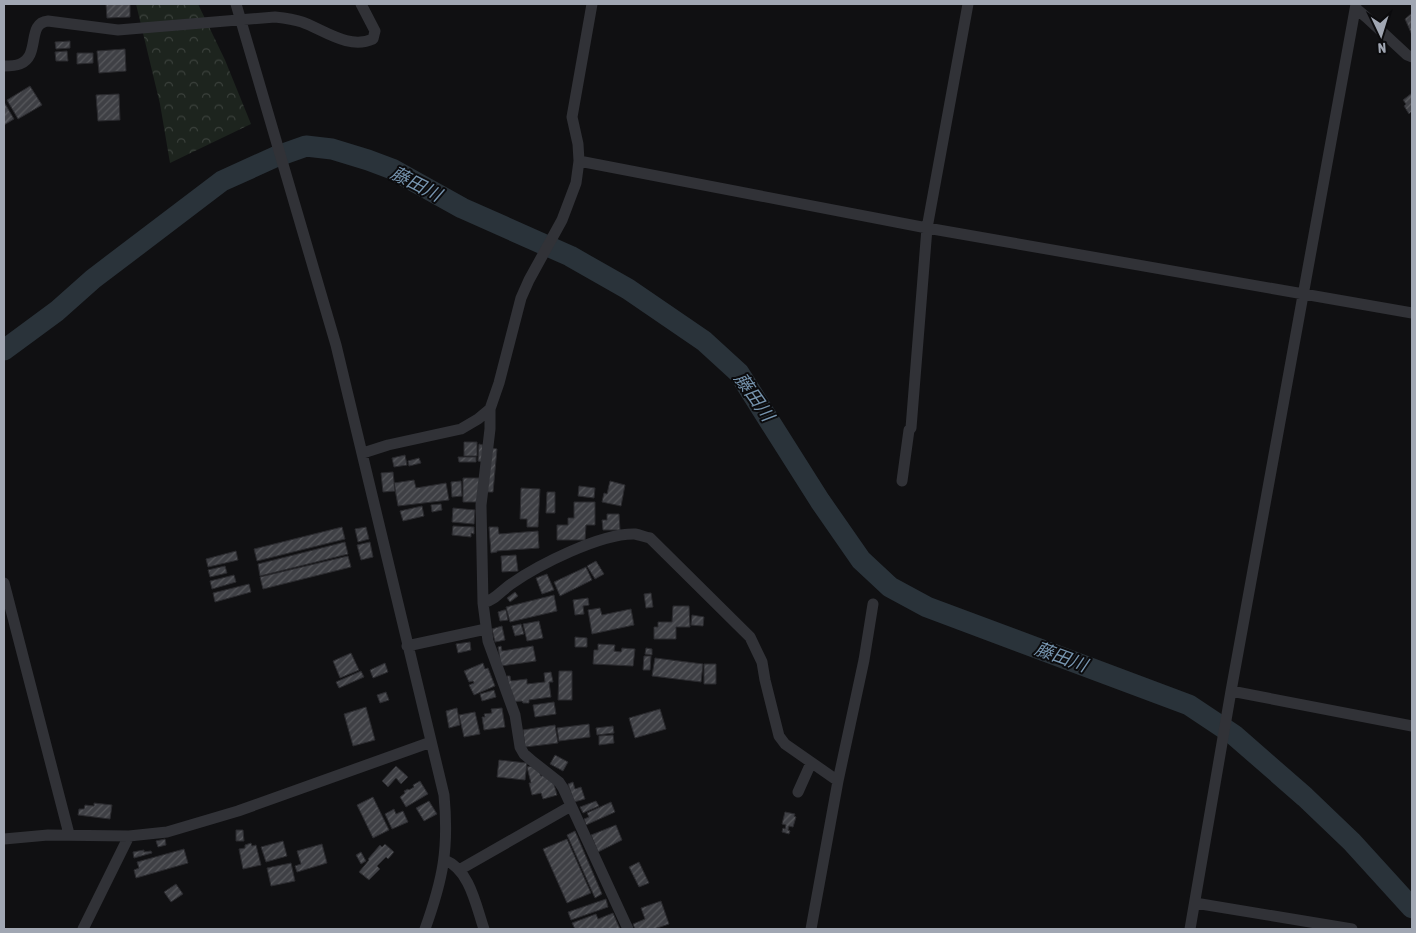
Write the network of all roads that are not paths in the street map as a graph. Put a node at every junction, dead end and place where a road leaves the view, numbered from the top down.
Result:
1 (236, 4) edge
2 (361, 4) edge
3 (592, 4) edge
4 (968, 4) edge
5 (1356, 7) edge
6 (240, 19) junction
7 (1412, 57) edge
8 (4, 66) edge
9 (579, 162) junction
10 (927, 228) junction
11 (1303, 295) junction
12 (1412, 313) edge
13 (490, 409) junction
14 (363, 453) junction
15 (902, 481) dead end
16 (4, 583) edge
17 (483, 603) junction
18 (873, 604) dead end
19 (486, 629) junction
20 (407, 646) junction
21 (1231, 696) junction
22 (1412, 726) edge
23 (431, 742) junction
24 (811, 763) junction
25 (838, 781) junction
26 (798, 792) dead end
27 (571, 806) junction
28 (69, 834) junction
29 (129, 836) junction
30 (4, 839) edge
31 (445, 860) junction
32 (459, 870) junction
33 (1195, 903) junction
34 (83, 929) edge
35 (425, 929) edge
36 (484, 929) edge
37 (628, 929) edge
38 (811, 929) edge
39 (1190, 929) edge
40 (1352, 929) edge

1 - 6 street
2 - 6 street
3 - 9 street
4 - 10 street
5 - 7 street
5 - 11 street
6 - 8 street
6 - 14 street
9 - 10 street
9 - 13 street
10 - 11 street
10 - 15 street
11 - 12 street
11 - 21 street
13 - 14 street
13 - 17 street
14 - 20 street
16 - 28 street
17 - 19 street
17 - 24 street
18 - 25 street
19 - 20 street
19 - 27 street
20 - 23 street
21 - 22 street
21 - 33 street
23 - 29 street
23 - 31 street
24 - 25 street
24 - 26 street
25 - 38 street
27 - 32 street
27 - 37 street
28 - 29 street
28 - 30 street
29 - 34 street
31 - 32 street
31 - 35 street
32 - 36 street
33 - 39 street
33 - 40 street

